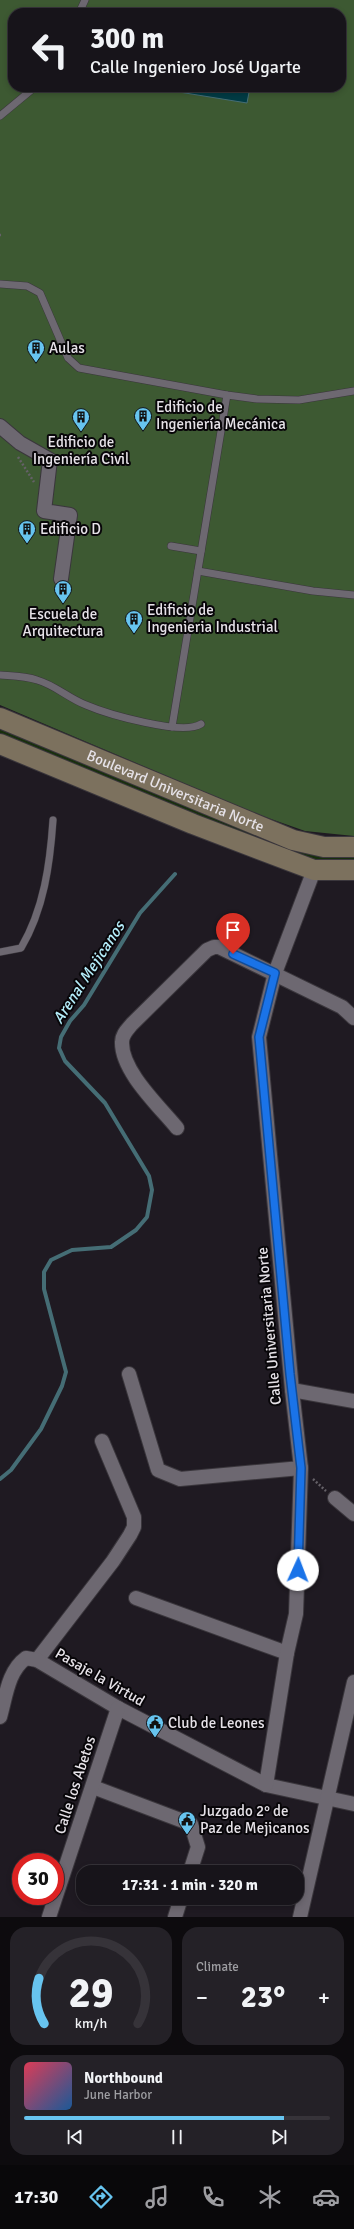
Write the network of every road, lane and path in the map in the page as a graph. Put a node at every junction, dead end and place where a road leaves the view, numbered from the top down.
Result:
1 (29, 92) edge
2 (0, 116) edge
3 (0, 284) edge
4 (354, 391) edge
5 (227, 395) junction
6 (0, 426) edge
7 (17, 456) dead end
8 (39, 489) dead end
9 (172, 546) dead end
10 (201, 551) junction
11 (198, 571) junction
12 (61, 579) dead end
13 (354, 596) edge
14 (0, 675) edge
15 (0, 718) edge
16 (201, 724) dead end
17 (172, 727) junction
18 (0, 744) edge
19 (53, 820) dead end
20 (354, 847) edge
21 (314, 870) junction
22 (354, 870) edge
23 (0, 952) edge
24 (275, 973) junction
25 (354, 1018) edge
26 (177, 1128) dead end
27 (129, 1374) dead end
28 (292, 1390) junction
29 (354, 1401) edge
30 (102, 1441) dead end
31 (301, 1468) junction
32 (335, 1498) joint
33 (354, 1514) edge
34 (136, 1598) dead end
35 (287, 1653) junction
36 (37, 1660) junction
37 (354, 1682) edge
38 (118, 1708) junction
39 (0, 1717) edge
40 (266, 1785) junction
41 (93, 1787) junction
42 (327, 1797) junction
43 (354, 1804) edge
44 (192, 1865) edge
45 (179, 1905) edge
46 (49, 1917) edge
47 (175, 1917) edge
48 (300, 1917) edge

1 - 2 lane
3 - 5 lane
4 - 5 lane
5 - 10 lane
6 - 12 street
7 - 8 path
9 - 10 lane
10 - 11 lane
11 - 13 lane
11 - 17 lane
14 - 17 lane
15 - 20 main road, Boulevard Universitaria Norte
16 - 17 lane
18 - 21 main road, Boulevard Universitaria Norte
19 - 23 lane
21 - 22 main road, Boulevard Universitaria Norte
21 - 24 street, Calle Universitaria Norte
24 - 25 street
24 - 26 street
24 - 28 street, Calle Universitaria Norte
27 - 31 street
28 - 29 street
28 - 31 street, Calle Universitaria Norte
30 - 36 street
31 - 32 path
31 - 35 street, Calle Universitaria Norte
32 - 33 street
34 - 35 street
35 - 40 street, Calle Universitaria Norte
36 - 38 street, Pasaje la Virtud
36 - 39 street, Pasaje la Virtud
37 - 42 street
38 - 40 street, Pasaje la Virtud
38 - 41 street, Calle los Abetos
40 - 42 street, Pasaje la Virtud
41 - 44 street
41 - 46 street, Calle los Abetos
42 - 43 street, Pasaje la Virtud
42 - 48 street
45 - 47 street

